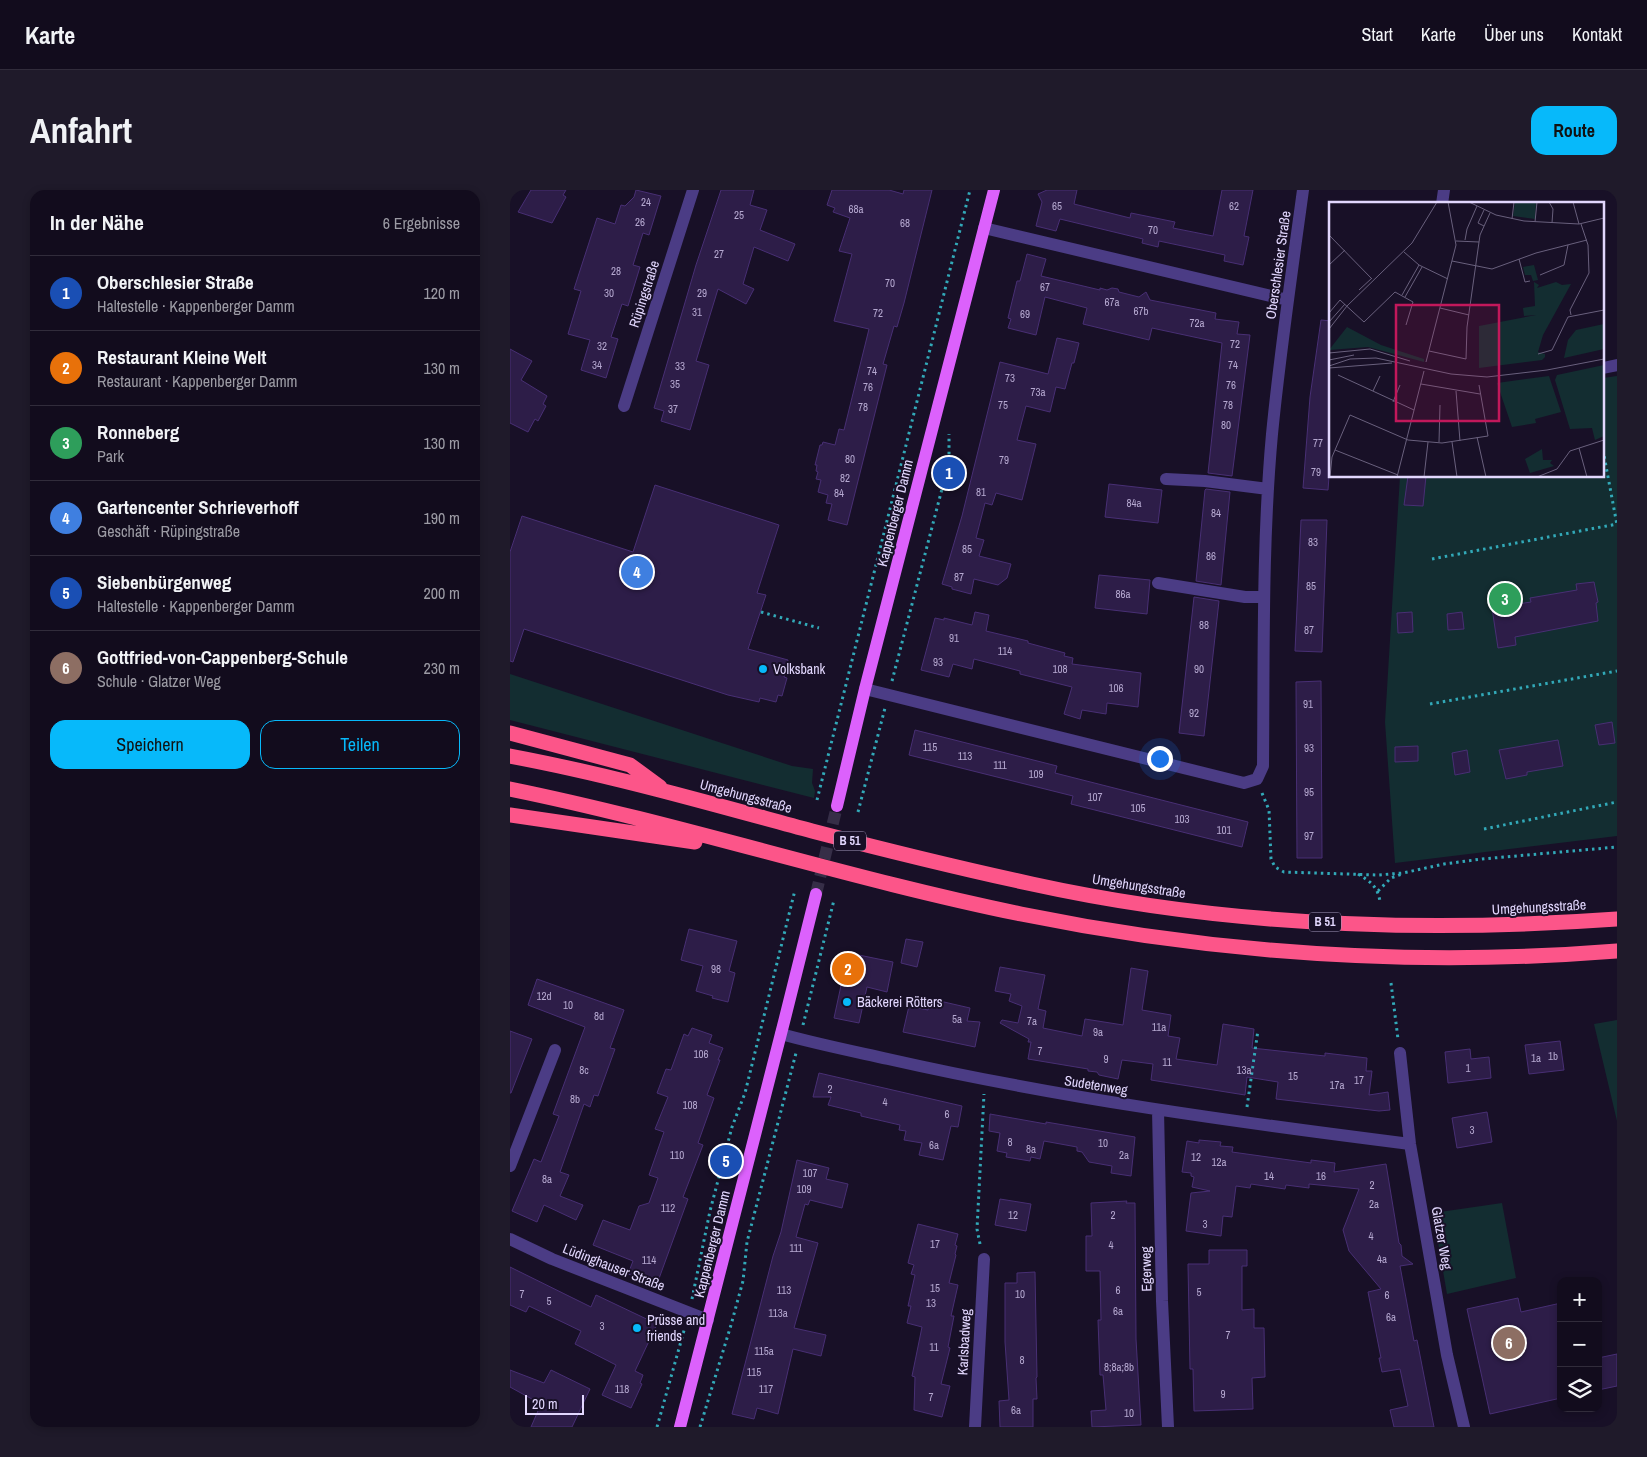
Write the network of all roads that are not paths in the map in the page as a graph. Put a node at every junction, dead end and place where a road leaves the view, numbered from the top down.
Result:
1 (692, 190) edge
2 (994, 190) edge
3 (1303, 190) edge
4 (984, 228) junction
5 (1288, 300) junction
6 (1617, 365) edge
7 (1604, 368) edge
8 (624, 406) dead end
9 (1166, 479) dead end
10 (1268, 489) junction
11 (1158, 583) dead end
12 (1264, 597) junction
13 (865, 689) junction
14 (510, 733) edge
15 (510, 756) edge
16 (510, 789) edge
17 (668, 792) junction
18 (837, 806) tunnel mouth
19 (510, 815) edge
20 (761, 851) junction
21 (816, 894) tunnel mouth
22 (1617, 919) edge
23 (1617, 951) edge
24 (781, 1034) junction
25 (555, 1050) dead end
26 (1400, 1053) road end
27 (1158, 1110) junction
28 (1410, 1144) junction
29 (510, 1166) edge
30 (510, 1239) edge
31 (984, 1259) road end
32 (708, 1320) junction
33 (680, 1427) edge
34 (975, 1427) edge
35 (1168, 1427) edge
36 (1464, 1427) edge

1 - 8 street, Rüpingstraße
2 - 4 main road, Kappenberger Damm
3 - 5 street, Oberschlesier Straße
4 - 5 street
4 - 13 main road, Kappenberger Damm
5 - 10 street, Oberschlesier Straße
6 - 7 street
9 - 10 street
10 - 12 street, Oberschlesier Straße
11 - 12 street
12 - 13 street, Oberschlesier Straße
13 - 18 main road, Kappenberger Damm
14 - 17 highway
15 - 17 highway, B 51
16 - 20 highway, B 51
17 - 22 highway, Umgehungsstraße / B 51
19 - 20 highway
20 - 23 highway, B 51
21 - 24 main road, Kappenberger Damm
24 - 27 street, Sudetenweg
24 - 32 main road, Kappenberger Damm
25 - 29 street
26 - 28 street, Glatzer Weg
27 - 28 street, Sudetenweg
27 - 35 street, Egerweg
28 - 36 street, Glatzer Weg
30 - 32 street, Lüdinghauser Straße
31 - 34 street, Karlsbadweg
32 - 33 main road, Kappenberger Damm

